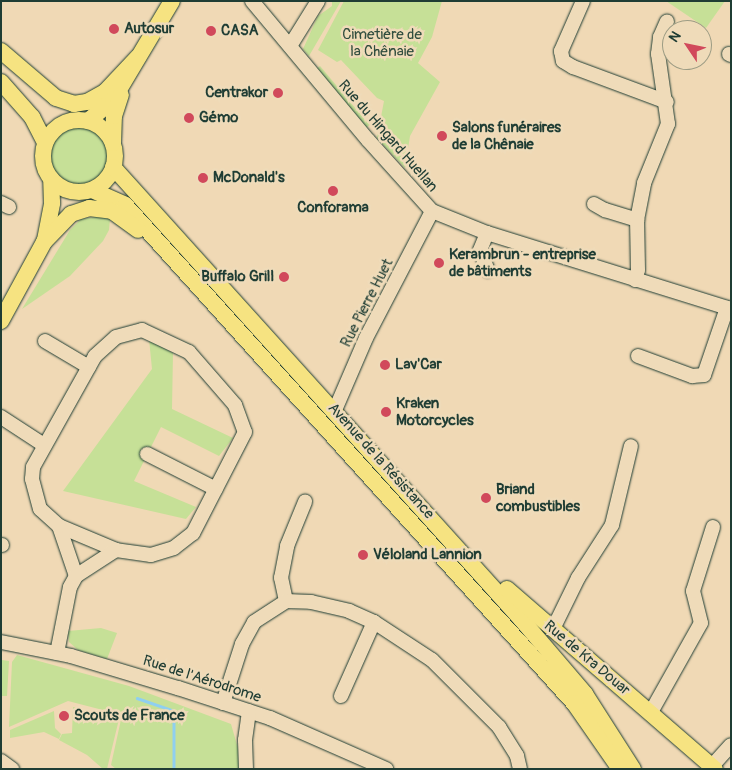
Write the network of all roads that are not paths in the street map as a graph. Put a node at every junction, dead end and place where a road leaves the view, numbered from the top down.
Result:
1 (167, 1) edge
2 (172, 1) edge
3 (252, 1) edge
4 (318, 1) edge
5 (582, 1) edge
6 (662, 32) edge
7 (152, 34) junction
8 (290, 46) junction
9 (1, 51) edge
10 (138, 57) junction
11 (1, 58) edge
12 (1, 82) edge
13 (667, 102) junction
14 (71, 121) junction
15 (88, 121) junction
16 (45, 142) junction
17 (112, 142) junction
18 (114, 167) junction
19 (51, 179) junction
20 (86, 191) junction
21 (594, 204) dead end
22 (432, 211) junction
23 (637, 220) junction
24 (487, 234) junction
25 (44, 242) junction
26 (488, 271) dead end
27 (635, 280) junction
28 (202, 292) junction
29 (729, 309) edge
30 (1, 321) edge
31 (45, 341) dead end
32 (638, 356) dead end
33 (89, 367) junction
34 (335, 410) junction
35 (1, 417) edge
36 (44, 444) junction
37 (630, 446) dead end
38 (147, 454) dead end
39 (216, 489) junction
40 (305, 502) dead end
41 (59, 526) junction
42 (713, 527) dead end
43 (459, 547) junction
44 (116, 550) junction
45 (76, 576) junction
46 (286, 601) junction
47 (374, 622) junction
48 (553, 629) junction
49 (1, 642) edge
50 (57, 653) junction
51 (341, 696) dead end
52 (223, 703) junction
53 (250, 711) junction
54 (651, 712) junction
55 (731, 745) edge
56 (609, 750) junction
57 (1, 761) edge
58 (713, 767) edge
59 (12, 769) edge
60 (246, 769) edge
61 (386, 769) edge
62 (520, 769) edge
63 (610, 769) edge
64 (620, 769) edge
65 (633, 769) edge

1 - 7 main road
2 - 7 main road
3 - 8 street, Rue du Hingard Huellan
4 - 8 street
5 - 13 street
6 - 13 street
7 - 10 main road
8 - 22 street, Rue du Hingard Huellan
9 - 10 main road
10 - 15 main road
10 - 17 main road
11 - 14 main road
12 - 16 main road
13 - 23 street
14 - 15 main road
14 - 16 main road
15 - 17 main road
16 - 19 main road
17 - 18 main road
18 - 20 main road
18 - 34 main road, Avenue de la Résistance
19 - 20 main road
19 - 25 main road
20 - 25 main road
20 - 28 main road, Avenue de la Résistance
21 - 23 street
22 - 24 street, Rue du Hingard Huellan
22 - 34 street, Rue Pierre Huet
23 - 27 street
24 - 26 street
24 - 27 street, Rue du Hingard Huellan
25 - 28 main road
25 - 30 main road
27 - 29 street, Rue du Hingard Huellan
28 - 56 main road, Avenue de la Résistance
29 - 32 street
31 - 33 street
33 - 36 street
33 - 39 street
34 - 43 main road, Avenue de la Résistance
35 - 36 street
36 - 41 street
37 - 48 street
38 - 39 street
39 - 44 street
40 - 46 street
41 - 44 street
41 - 45 street
42 - 54 street
43 - 48 main road, Rue de Kra Douar
43 - 65 main road, Avenue de la Résistance
44 - 45 street
45 - 50 street
46 - 47 street
46 - 52 street
47 - 51 street
47 - 62 street
48 - 54 main road, Rue de Kra Douar
49 - 50 street, Rue de l'Aérodrome
50 - 52 street, Rue de l'Aérodrome
52 - 53 street, Rue de l'Aérodrome
53 - 60 street
53 - 61 street, Rue de l'Aérodrome
54 - 58 main road, Rue de Kra Douar
55 - 58 street
56 - 63 main road
56 - 64 main road, Avenue de la Résistance
57 - 59 street

